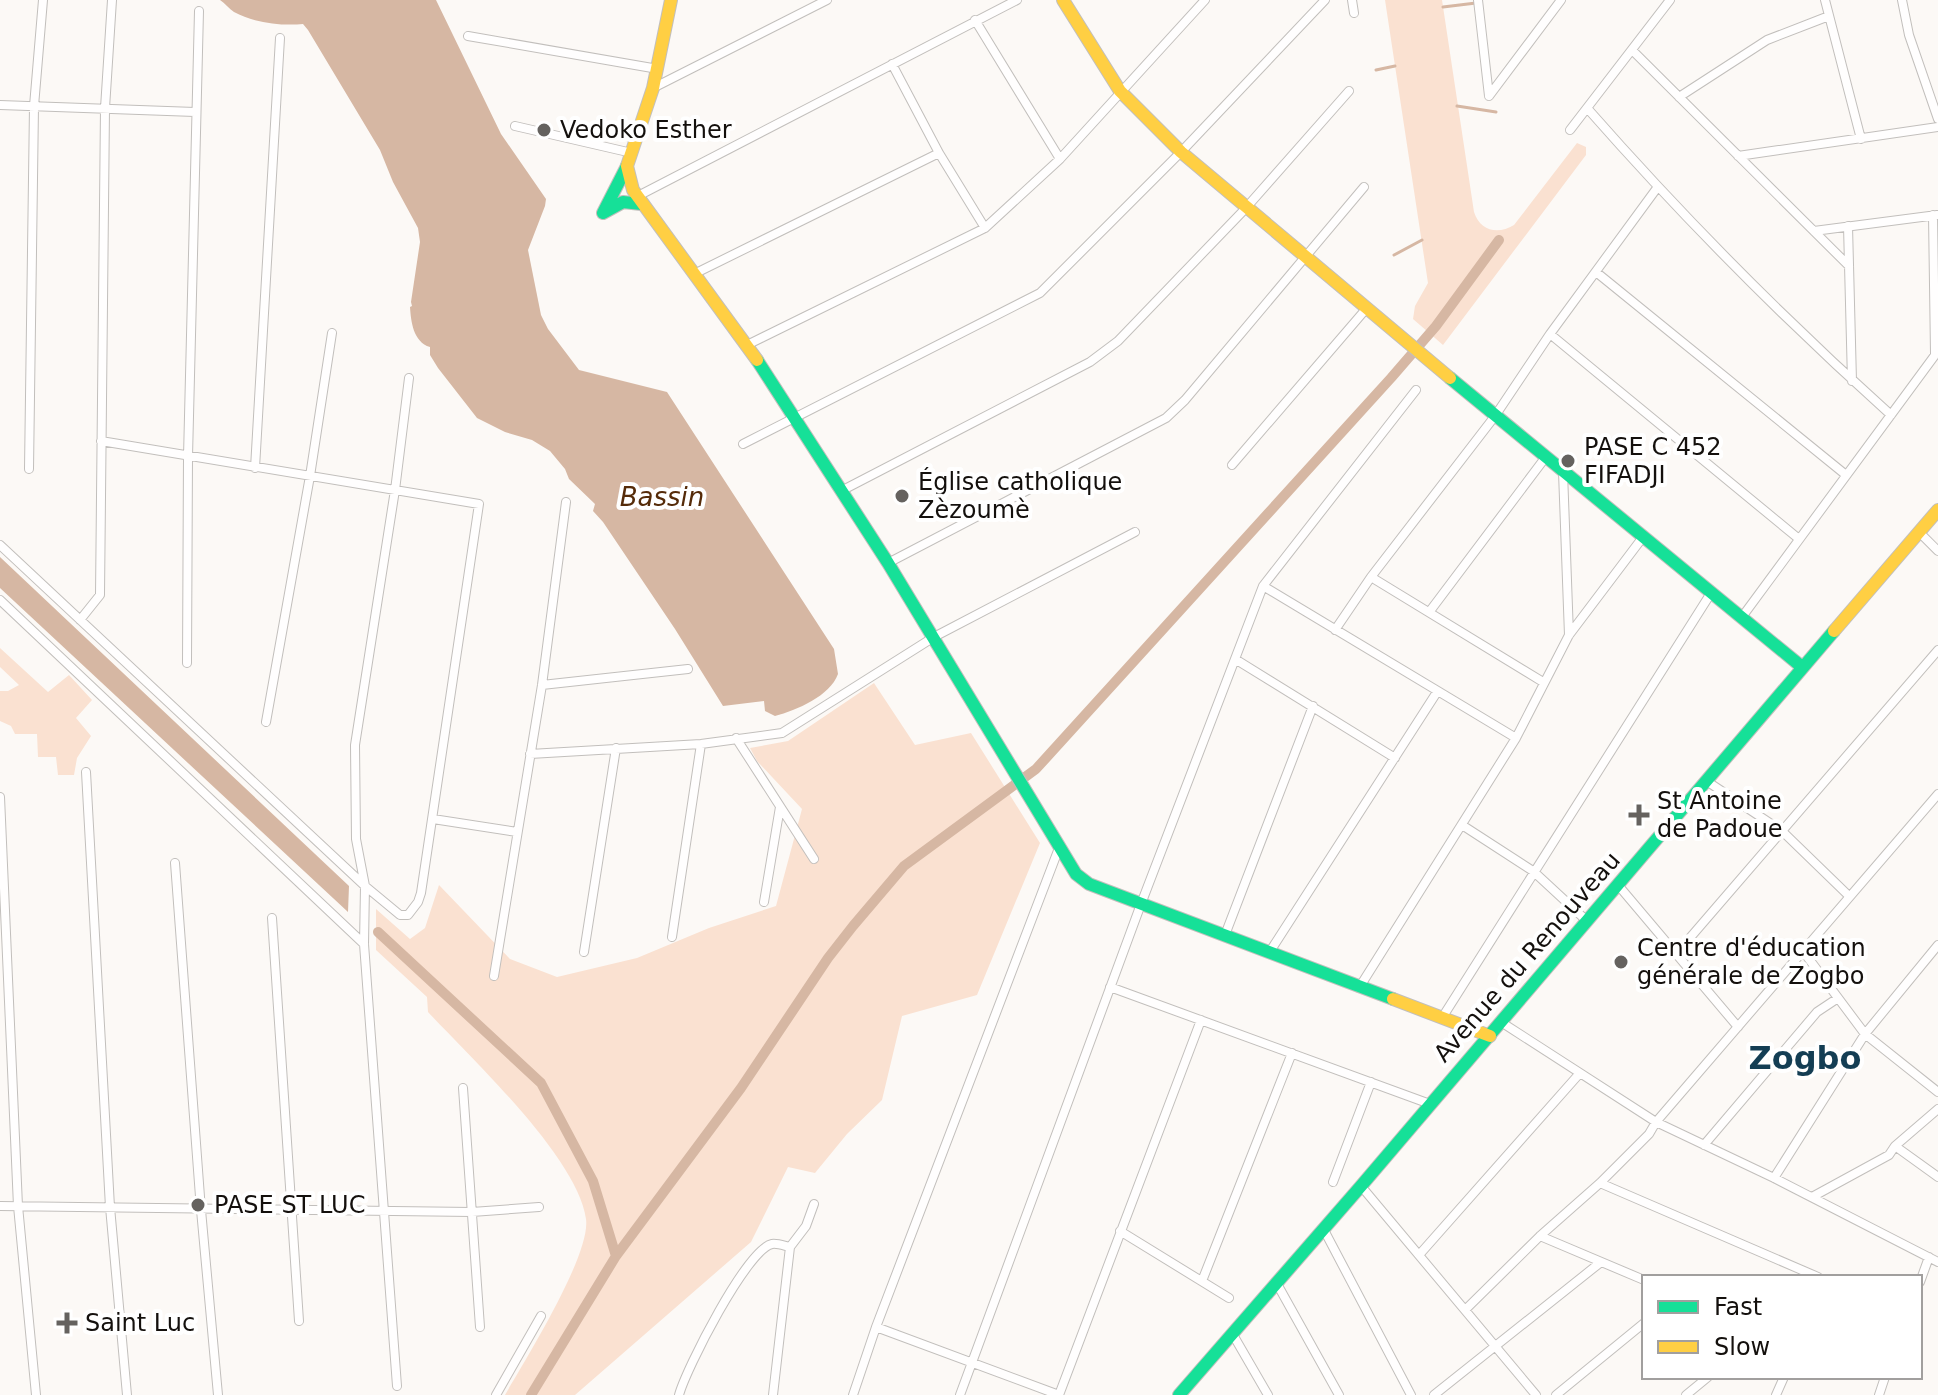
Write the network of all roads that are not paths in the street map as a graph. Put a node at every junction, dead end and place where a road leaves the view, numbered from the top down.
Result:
1 (43, 0) edge
2 (112, 0) edge
3 (671, 0) edge
4 (827, 0) edge
5 (1017, 0) edge
6 (1063, 0) edge
7 (1205, 0) edge
8 (1325, 0) edge
9 (1352, 0) edge
10 (1478, 0) edge
11 (1561, 0) edge
12 (1670, 0) edge
13 (1825, 0) edge
14 (1902, 0) edge
15 (199, 11) dead end
16 (1354, 13) dead end
17 (1829, 16) junction
18 (975, 20) junction
19 (468, 36) dead end
20 (280, 38) dead end
21 (1632, 50) junction
22 (892, 64) junction
23 (658, 69) junction
24 (653, 88) junction
25 (1120, 91) junction
26 (1349, 91) dead end
27 (1679, 97) junction
28 (0, 105) edge
29 (34, 106) junction
30 (105, 108) junction
31 (1587, 108) junction
32 (195, 112) junction
33 (1938, 119) edge
34 (515, 126) dead end
35 (1938, 127) edge
36 (1570, 130) dead end
37 (1861, 139) junction
38 (1181, 152) junction
39 (939, 153) junction
40 (1738, 156) junction
41 (1060, 159) junction
42 (630, 160) junction
43 (1364, 187) dead end
44 (1657, 188) junction
45 (639, 200) junction
46 (1245, 209) junction
47 (1936, 215) edge
48 (1848, 226) junction
49 (985, 228) junction
50 (1814, 231) junction
51 (1306, 259) junction
52 (1849, 266) junction
53 (1596, 272) junction
54 (696, 273) junction
55 (1936, 303) edge
56 (1366, 309) junction
57 (332, 333) dead end
58 (1550, 334) junction
59 (747, 345) junction
60 (1937, 353) edge
61 (409, 378) dead end
62 (1852, 381) junction
63 (1416, 390) dead end
64 (1891, 415) junction
65 (793, 416) junction
66 (1495, 416) junction
67 (101, 441) junction
68 (743, 444) dead end
69 (188, 457) junction
70 (1545, 458) junction
71 (1232, 465) dead end
72 (255, 468) junction
73 (29, 469) dead end
74 (1563, 472) junction
75 (1846, 475) junction
76 (310, 476) junction
77 (395, 490) junction
78 (841, 491) junction
79 (566, 502) dead end
80 (1938, 510) edge
81 (1135, 532) dead end
82 (1920, 533) junction
83 (1643, 537) junction
84 (1799, 539) junction
85 (0, 545) edge
86 (1938, 551) edge
87 (888, 563) junction
88 (1371, 577) junction
89 (1263, 586) junction
90 (1711, 593) junction
91 (0, 600) edge
92 (1430, 611) junction
93 (1742, 617) junction
94 (80, 620) junction
95 (1335, 630) junction
96 (1569, 635) junction
97 (934, 637) junction
98 (1938, 650) edge
99 (1235, 659) junction
100 (187, 663) dead end
101 (1802, 667) junction
102 (688, 669) dead end
103 (1543, 682) junction
104 (542, 685) junction
105 (1437, 692) junction
106 (1313, 706) junction
107 (266, 722) dead end
108 (736, 738) junction
109 (1516, 738) junction
110 (701, 744) junction
111 (616, 748) junction
112 (530, 754) junction
113 (1395, 758) junction
114 (86, 772) dead end
115 (1705, 780) junction
116 (1938, 794) edge
117 (0, 797) edge
118 (780, 806) junction
119 (433, 819) junction
120 (1462, 825) junction
121 (1782, 831) junction
122 (517, 832) junction
123 (1059, 848) junction
124 (814, 859) dead end
125 (175, 863) dead end
126 (2, 869) edge
127 (1533, 871) junction
128 (1618, 885) junction
129 (365, 886) junction
130 (1849, 896) junction
131 (764, 902) dead end
132 (1141, 904) junction
133 (272, 918) dead end
134 (1587, 921) junction
135 (1225, 935) junction
136 (672, 937) dead end
137 (364, 944) junction
138 (1938, 945) edge
139 (1803, 951) junction
140 (584, 952) dead end
141 (1269, 953) junction
142 (1676, 954) junction
143 (494, 976) dead end
144 (1110, 987) junction
145 (1359, 988) junction
146 (1838, 998) junction
147 (1442, 1018) junction
148 (1201, 1020) junction
149 (1501, 1022) junction
150 (1738, 1027) junction
151 (1865, 1034) junction
152 (1490, 1036) junction
153 (1292, 1053) junction
154 (1580, 1073) junction
155 (1371, 1082) junction
156 (463, 1088) dead end
157 (1938, 1092) edge
158 (1430, 1104) junction
159 (1938, 1109) edge
160 (1656, 1122) junction
161 (1704, 1145) junction
162 (1895, 1146) junction
163 (1938, 1177) edge
164 (1774, 1178) junction
165 (1333, 1182) dead end
166 (1600, 1183) junction
167 (1361, 1186) junction
168 (1812, 1197) junction
169 (814, 1204) dead end
170 (0, 1206) edge
171 (18, 1206) junction
172 (110, 1207) junction
173 (539, 1207) dead end
174 (201, 1210) junction
175 (291, 1211) junction
176 (384, 1212) junction
177 (472, 1212) junction
178 (1324, 1230) junction
179 (1120, 1231) junction
180 (1540, 1236) junction
181 (790, 1247) junction
182 (1419, 1255) junction
183 (1934, 1259) edge
184 (1601, 1262) junction
185 (1813, 1275) edge
186 (1642, 1279) edge
187 (1922, 1279) edge
188 (1202, 1281) junction
189 (1276, 1282) junction
190 (1229, 1298) dead end
191 (1465, 1310) junction
192 (541, 1316) dead end
193 (299, 1321) dead end
194 (1642, 1325) edge
195 (480, 1327) dead end
196 (876, 1327) junction
197 (1232, 1333) junction
198 (1496, 1347) junction
199 (972, 1362) junction
200 (1706, 1379) edge
201 (397, 1386) dead end
202 (36, 1395) edge
203 (127, 1395) edge
204 (218, 1395) edge
205 (496, 1395) edge
206 (679, 1395) edge
207 (773, 1395) edge
208 (853, 1395) edge
209 (960, 1395) edge
210 (1059, 1395) edge
211 (1179, 1395) edge
212 (1268, 1395) edge
213 (1339, 1395) edge
214 (1411, 1395) edge
215 (1434, 1395) edge
216 (1536, 1395) edge
217 (1556, 1395) edge
218 (1686, 1395) edge

1 - 29 street
2 - 30 street
3 - 23 street
4 - 24 street
5 - 18 street
6 - 25 street
7 - 25 street
8 - 38 street
9 - 16 street
10 - 11 street
12 - 21 street
13 - 17 street
14 - 33 street
15 - 32 street
17 - 27 street
17 - 37 street
18 - 22 street
18 - 41 street
19 - 23 street
20 - 72 street
21 - 27 street
21 - 31 street
22 - 39 street
22 - 45 street
23 - 24 street
24 - 42 street
25 - 38 street
25 - 41 street
26 - 46 street
27 - 40 street
28 - 29 street
29 - 30 street
29 - 73 street
30 - 32 street
30 - 67 street
31 - 36 street
31 - 44 street
32 - 69 street
34 - 42 street
35 - 37 street
37 - 40 street
38 - 46 street
38 - 65 street
39 - 49 street
39 - 54 street
40 - 50 street
41 - 49 street
42 - 45 street
42 - 45 street
43 - 51 street
44 - 53 street
44 - 62 street
45 - 54 street
46 - 51 street
46 - 78 street
47 - 48 street
47 - 55 street
48 - 50 street
48 - 52 street
49 - 59 street
50 - 52 street
51 - 56 street
51 - 87 street
52 - 62 street
53 - 58 street
53 - 75 street
54 - 59 street
55 - 60 street
56 - 66 street
56 - 71 street
57 - 76 street
58 - 66 street
58 - 84 street
59 - 65 street
60 - 64 street
61 - 77 street
62 - 64 street
63 - 89 street
64 - 75 street
65 - 68 street
65 - 78 street
66 - 70 street
66 - 88 street
67 - 69 street
67 - 94 street
69 - 72 street
69 - 100 street
70 - 74 street
70 - 92 street
72 - 76 street
74 - 83 street
74 - 96 street
75 - 84 street
76 - 77 street
76 - 107 street
77 - 119 street
77 - 129 street
78 - 87 street
79 - 104 street
80 - 82 street, Avenue du Renouveau
81 - 97 street
82 - 86 street
82 - 101 street, Avenue du Renouveau
83 - 90 street
83 - 96 street
84 - 93 street
85 - 94 street
87 - 97 street
88 - 92 street
88 - 95 street
89 - 95 street
89 - 99 street
90 - 93 street
90 - 127 street
91 - 137 street
92 - 103 street
93 - 101 street
94 - 129 street
95 - 105 street
96 - 103 street
97 - 108 street
97 - 123 street
98 - 121 street
99 - 106 street
99 - 132 street
101 - 115 street, Avenue du Renouveau
102 - 104 street
103 - 109 street
104 - 112 street
105 - 109 street
105 - 113 street
106 - 113 street
106 - 135 street
108 - 110 street
108 - 118 street
109 - 120 street
110 - 111 street
110 - 136 street
111 - 112 street
111 - 140 street
112 - 122 street
113 - 141 street
114 - 172 street
115 - 121 street
115 - 128 street, Avenue du Renouveau
116 - 130 street
117 - 126 street
118 - 124 street
118 - 131 street
119 - 122 street
119 - 129 street
120 - 127 street
120 - 145 street
121 - 130 street
121 - 142 street
122 - 143 street
123 - 132 street
123 - 196 street
125 - 174 street
126 - 171 street
127 - 134 street
127 - 147 street
128 - 134 street, Avenue du Renouveau
128 - 142 street
129 - 137 street
130 - 139 street
132 - 135 street
132 - 144 street
133 - 175 street
134 - 149 street, Avenue du Renouveau
135 - 141 street
137 - 176 street
138 - 151 street
139 - 146 street
139 - 150 street
141 - 145 street
142 - 150 street
144 - 148 street
144 - 199 street
145 - 147 street
146 - 151 street
146 - 161 street
147 - 152 street
148 - 153 street
148 - 179 street
149 - 152 street, Avenue du Renouveau
149 - 154 street
150 - 160 street
151 - 157 street
151 - 164 street
152 - 158 street, Avenue du Renouveau
153 - 155 street
153 - 188 street
154 - 160 street
154 - 182 street
155 - 158 street
155 - 165 street
156 - 177 street
158 - 167 street, Avenue du Renouveau
159 - 162 street
160 - 161 street
160 - 166 street
161 - 164 street
162 - 163 street
162 - 168 street
164 - 168 street
166 - 180 street
166 - 185 street
167 - 178 street, Avenue du Renouveau
167 - 182 street
168 - 183 street
169 - 181 street
170 - 171 street
171 - 172 street
171 - 202 street
172 - 174 street
172 - 203 street
173 - 177 street
174 - 175 street
174 - 204 street
175 - 176 street
175 - 193 street
176 - 177 street
176 - 201 street
177 - 195 street
178 - 189 street, Avenue du Renouveau
178 - 214 street
179 - 188 street
179 - 210 street
180 - 184 street
180 - 191 street
181 - 206 street
181 - 207 street
182 - 191 street
183 - 187 street
184 - 186 street
184 - 198 street
188 - 190 street
189 - 197 street, Avenue du Renouveau
189 - 213 street
191 - 198 street
192 - 205 street
194 - 217 street
196 - 199 street
196 - 208 street
197 - 211 street, Avenue du Renouveau
197 - 212 street
198 - 215 street
198 - 216 street
199 - 209 street
199 - 210 street
200 - 218 street

